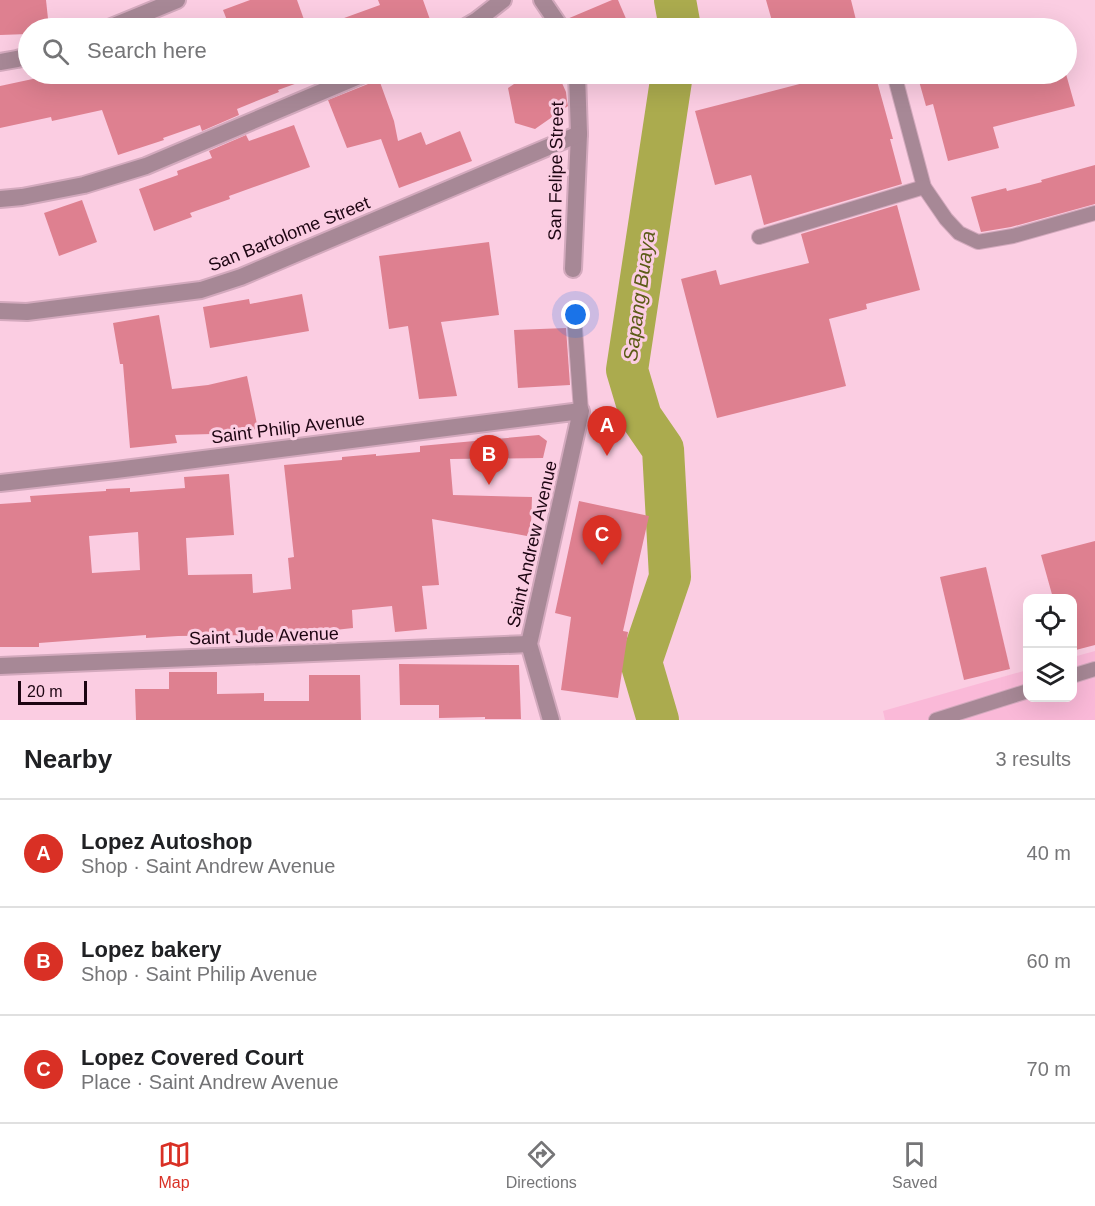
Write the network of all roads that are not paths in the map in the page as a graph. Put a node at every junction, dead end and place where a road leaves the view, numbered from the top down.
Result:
1 (177, 0) edge
2 (503, 0) edge
3 (542, 0) edge
4 (133, 18) edge
5 (480, 18) edge
6 (554, 18) edge
7 (18, 59) edge
8 (0, 62) edge
9 (340, 84) edge
10 (577, 84) edge
11 (897, 84) edge
12 (579, 134) junction
13 (924, 187) junction
14 (0, 199) edge
15 (1095, 213) edge
16 (759, 237) dead end
17 (573, 269) dead end
18 (0, 311) edge
19 (574, 315) dead end
20 (581, 411) junction
21 (0, 483) edge
22 (529, 644) junction
23 (0, 666) edge
24 (1095, 669) edge
25 (1077, 674) edge
26 (1023, 693) edge
27 (550, 720) edge
28 (938, 720) edge

1 - 4 street
2 - 5 street
3 - 6 street
7 - 8 street
9 - 14 street
10 - 12 street, San Felipe Street
11 - 13 lane
12 - 17 street, San Felipe Street
12 - 18 street, San Bartolome Street
13 - 15 lane
13 - 16 lane
19 - 20 lane
20 - 21 street, Saint Philip Avenue
20 - 22 street, Saint Andrew Avenue
22 - 23 street, Saint Jude Avenue
22 - 27 street, Saint Andrew Avenue
24 - 25 lane
26 - 28 lane

